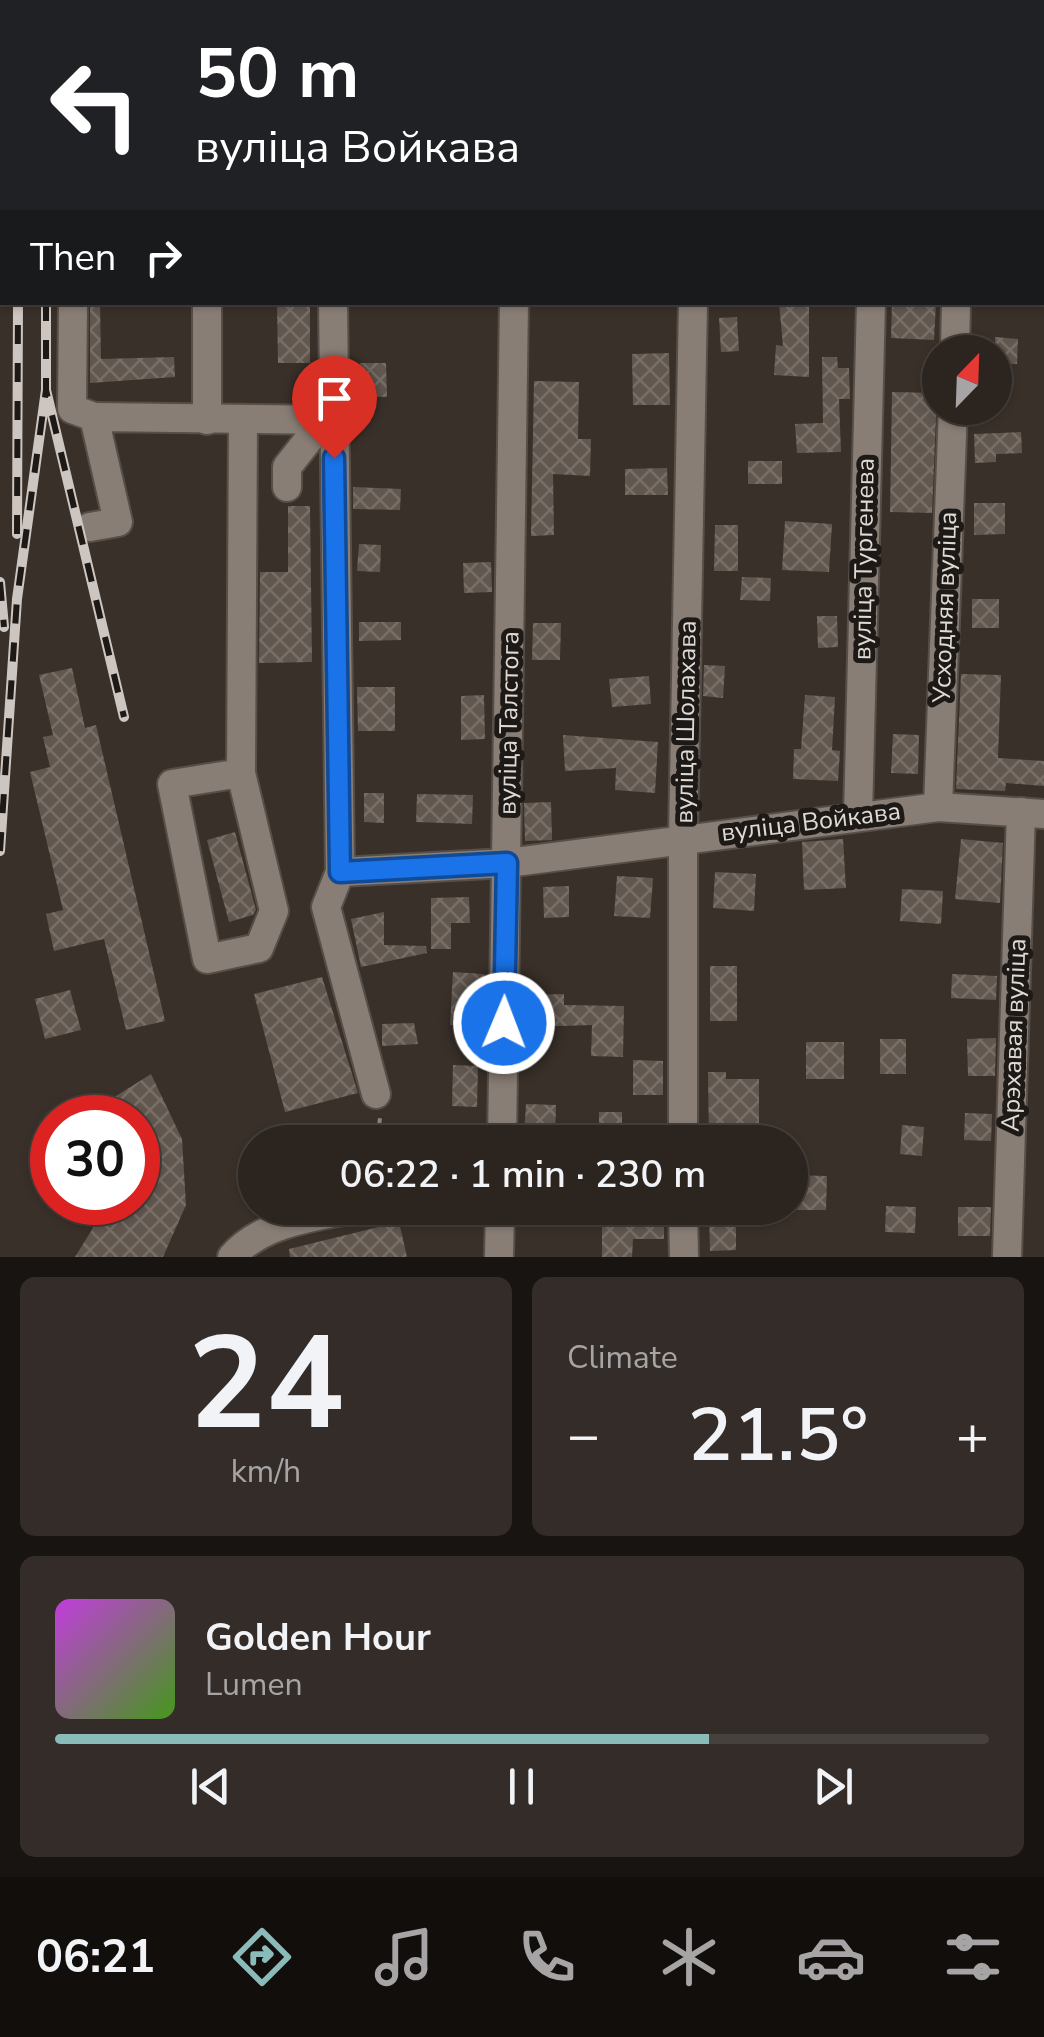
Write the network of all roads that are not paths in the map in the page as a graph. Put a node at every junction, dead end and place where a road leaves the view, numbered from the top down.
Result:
1 (73, 305) edge
2 (207, 305) edge
3 (333, 305) edge
4 (514, 305) edge
5 (693, 305) edge
6 (871, 305) edge
7 (956, 305) edge
8 (955, 335) edge
9 (94, 417) junction
10 (207, 420) junction
11 (244, 420) junction
12 (328, 420) junction
13 (952, 425) edge
14 (287, 487) dead end
15 (90, 527) dead end
16 (241, 772) junction
17 (938, 807) junction
18 (1033, 813) edge
19 (858, 816) junction
20 (684, 837) junction
21 (507, 863) junction
22 (340, 872) junction
23 (376, 1094) dead end
24 (502, 1125) edge
25 (684, 1125) edge
26 (284, 1225) edge
27 (500, 1225) edge
28 (684, 1225) edge
29 (232, 1257) edge
30 (499, 1257) edge
31 (684, 1257) edge
32 (1007, 1257) edge

1 - 9 street
2 - 10 street
3 - 12 street
4 - 21 street, вуліца Талстога
5 - 20 street, вуліца Шолахава
6 - 19 street, вуліца Тургенева
7 - 8 street
9 - 10 street
9 - 15 street
10 - 11 street
11 - 12 street
11 - 16 street
12 - 14 street
12 - 22 street
13 - 17 street, Усходняя вуліца
16 - 16 street
17 - 18 street, вуліца Войкава
17 - 19 street, вуліца Войкава
18 - 32 street, Арэхавая вуліца
19 - 20 street, вуліца Войкава
20 - 21 street, вуліца Войкава
20 - 25 street, вуліца Шолахава
21 - 22 street, вуліца Войкава
21 - 24 street, вуліца Талстога
22 - 23 street
26 - 29 street
27 - 30 street
28 - 31 street

